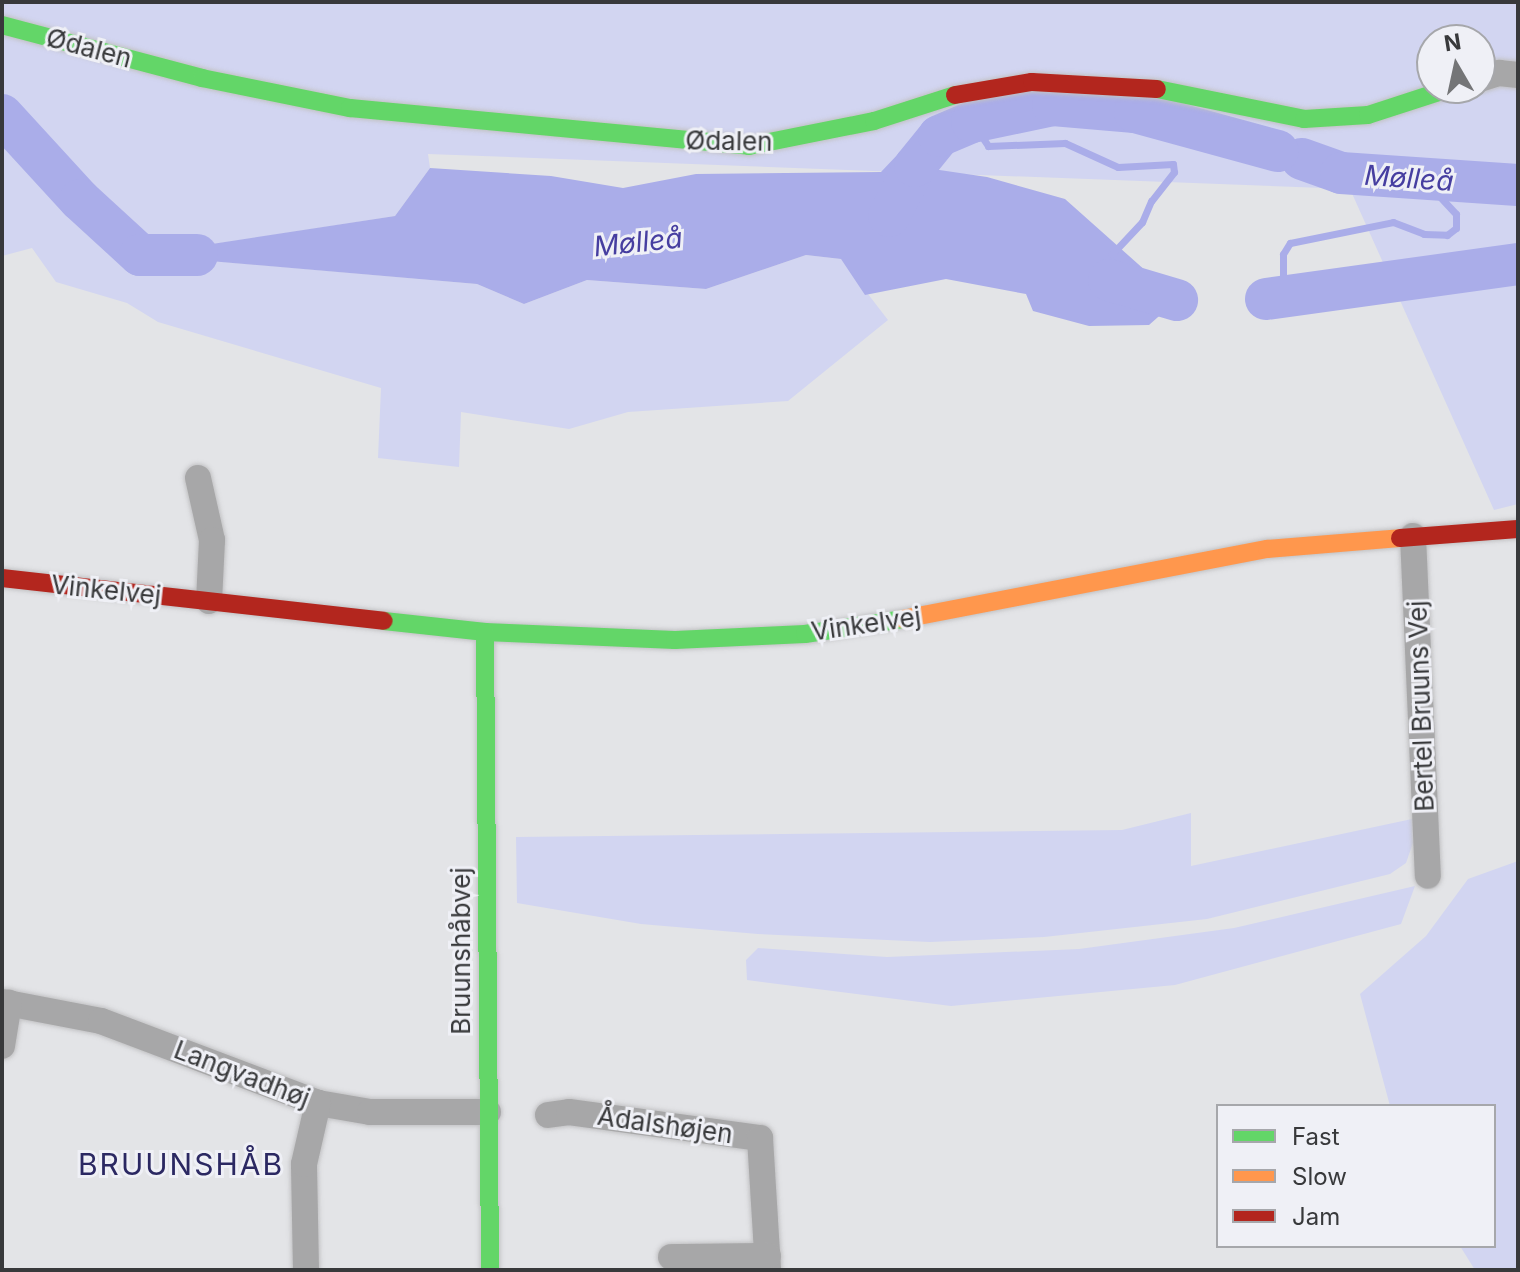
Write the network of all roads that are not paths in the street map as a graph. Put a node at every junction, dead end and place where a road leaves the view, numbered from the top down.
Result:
1 (2, 25) edge
2 (1496, 74) edge
3 (1518, 75) edge
4 (1416, 99) edge
5 (198, 478) dead end
6 (1518, 529) edge
7 (1413, 536) junction
8 (2, 578) edge
9 (209, 601) junction
10 (485, 632) junction
11 (1428, 876) dead end
12 (6, 1003) edge
13 (2, 1046) edge
14 (318, 1103) junction
15 (488, 1112) junction
16 (548, 1115) dead end
17 (671, 1257) dead end
18 (768, 1263) edge
19 (306, 1270) edge
20 (490, 1270) edge

1 - 4 street, Ødalen
2 - 3 street
5 - 9 street
6 - 7 street, Vinkelvej
7 - 10 street, Vinkelvej
7 - 11 street, Bertel Bruuns Vej
8 - 9 street, Vinkelvej
9 - 10 street, Vinkelvej
10 - 15 street, Bruunshåbvej
12 - 13 street
12 - 14 street, Langvadhøj
14 - 15 street, Langvadhøj
14 - 19 street
15 - 20 street, Bruunshåbvej
16 - 18 street, Ådalshøjen
17 - 18 street, Ådalshøjen

